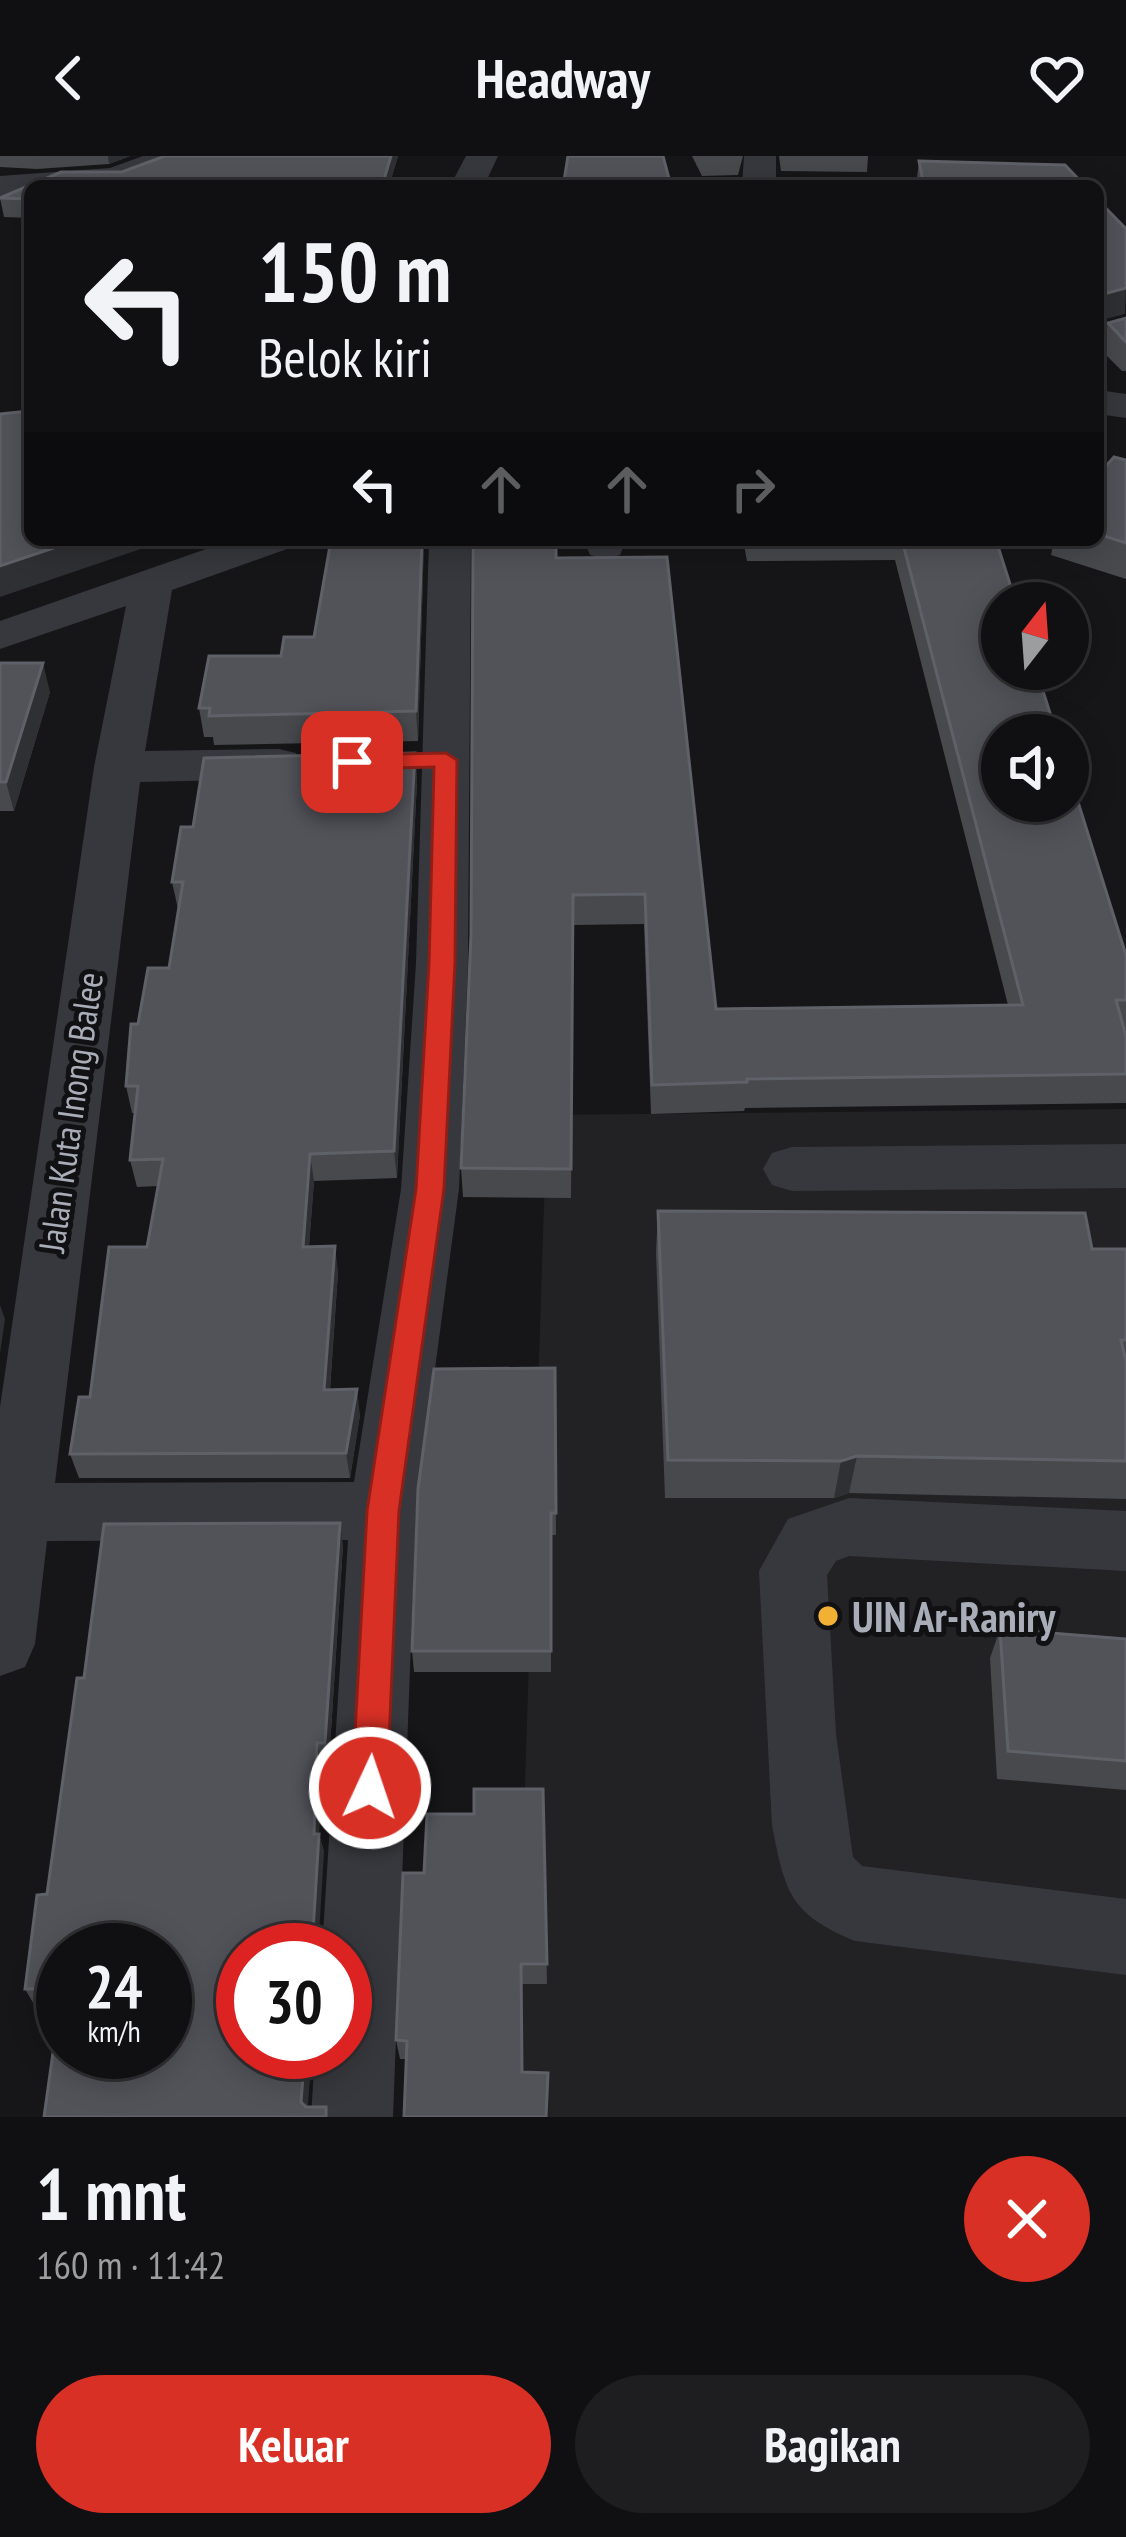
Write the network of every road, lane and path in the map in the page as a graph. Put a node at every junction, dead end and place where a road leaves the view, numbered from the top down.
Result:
1 (173, 156) edge
2 (86, 180) edge
3 (255, 546) edge
4 (449, 546) edge
5 (152, 582) junction
6 (0, 637) edge
7 (328, 763) edge
8 (118, 767) junction
9 (1126, 1166) edge
10 (792, 1169) dead end
11 (383, 1511) junction
12 (8, 1512) edge
13 (1126, 1541) edge
14 (0, 1644) edge
15 (1126, 1937) edge
16 (352, 2117) edge

1 - 2 street
3 - 5 street
4 - 11 street
5 - 6 street
5 - 8 street, Jalan Kuta Inong Balee
7 - 8 street
8 - 12 street, Jalan Kuta Inong Balee
9 - 10 street
11 - 12 street
11 - 16 street
12 - 14 street, Jalan Kuta Inong Balee
13 - 15 street

